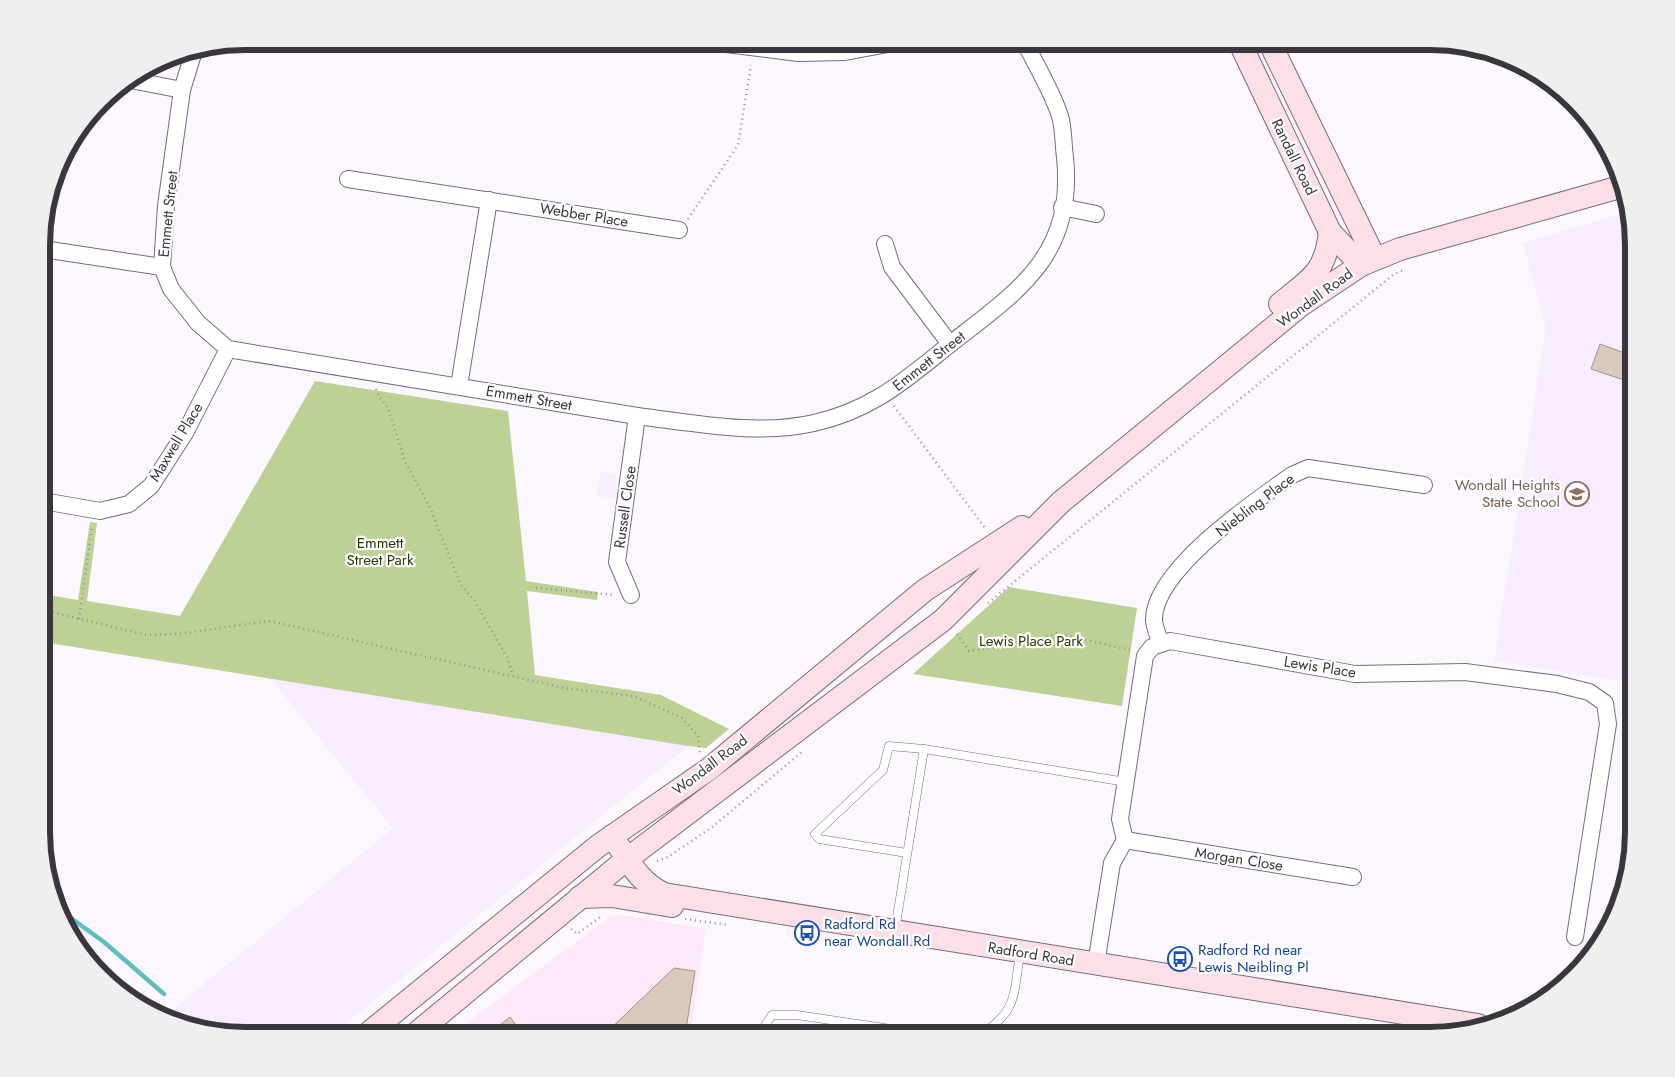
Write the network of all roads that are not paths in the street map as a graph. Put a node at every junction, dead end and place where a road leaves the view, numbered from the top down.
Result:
1 (774, 50) edge
2 (822, 50) edge
3 (1028, 50) edge
4 (1243, 50) edge
5 (1273, 50) edge
6 (192, 58) edge
7 (139, 82) edge
8 (182, 90) junction
9 (348, 179) dead end
10 (1616, 188) edge
11 (489, 200) junction
12 (1062, 207) junction
13 (1096, 214) dead end
14 (679, 230) road end
15 (1330, 232) junction
16 (885, 244) dead end
17 (50, 250) edge
18 (1368, 262) junction
19 (162, 267) junction
20 (950, 344) junction
21 (228, 349) junction
22 (1242, 354) junction
23 (459, 386) junction
24 (637, 416) junction
25 (1424, 485) dead end
26 (50, 501) edge
27 (1061, 502) junction
28 (925, 590) junction
29 (631, 595) road end
30 (951, 623) junction
31 (1160, 643) junction
32 (924, 749) junction
33 (1126, 782) junction
34 (612, 836) junction
35 (1125, 840) junction
36 (908, 853) junction
37 (627, 859) junction
38 (1352, 878) dead end
39 (580, 897) junction
40 (710, 901) junction
41 (894, 932) junction
42 (1575, 937) dead end
43 (1021, 952) junction
44 (1096, 964) junction
45 (1459, 1024) edge
46 (376, 1027) edge
47 (424, 1027) edge
48 (764, 1027) edge
49 (878, 1027) edge
50 (993, 1027) edge

1 - 2 street
3 - 12 street, Emmett Street
4 - 15 main road, Randall Road
5 - 18 main road, Randall Road
6 - 8 street, Emmett Street
7 - 8 street
8 - 19 street, Emmett Street
9 - 11 street, Webber Place
10 - 18 main road, Wondall Road
11 - 14 street, Webber Place
11 - 23 street
12 - 13 street
12 - 20 street, Emmett Street
15 - 18 main road, Randall Road
15 - 22 main road
16 - 20 street
17 - 19 street
18 - 22 main road, Wondall Road
19 - 21 street, Emmett Street
20 - 24 street, Emmett Street
21 - 23 street, Emmett Street
21 - 26 street, Maxwell Place
22 - 27 main road, Wondall Road
23 - 24 street, Emmett Street
24 - 29 street, Russell Close
25 - 31 street, Niebling Place
27 - 28 main road, Wondall Road
27 - 30 main road, Wondall Road
28 - 30 main road
28 - 34 main road, Wondall Road
30 - 37 main road, Wondall Road
31 - 33 street
31 - 42 street, Lewis Place
32 - 33 lane
32 - 36 lane
32 - 36 lane
33 - 35 street
34 - 37 main road, Radford Road
34 - 46 main road, Wondall Road
35 - 38 street, Morgan Close
35 - 44 street
36 - 41 lane
37 - 39 main road, Wondall Road
37 - 40 main road, Radford Road
39 - 40 main road
39 - 47 main road, Wondall Road
40 - 41 main road, Radford Road
41 - 43 main road, Radford Road
43 - 44 main road, Radford Road
43 - 50 lane
44 - 45 main road, Radford Road
48 - 49 lane

